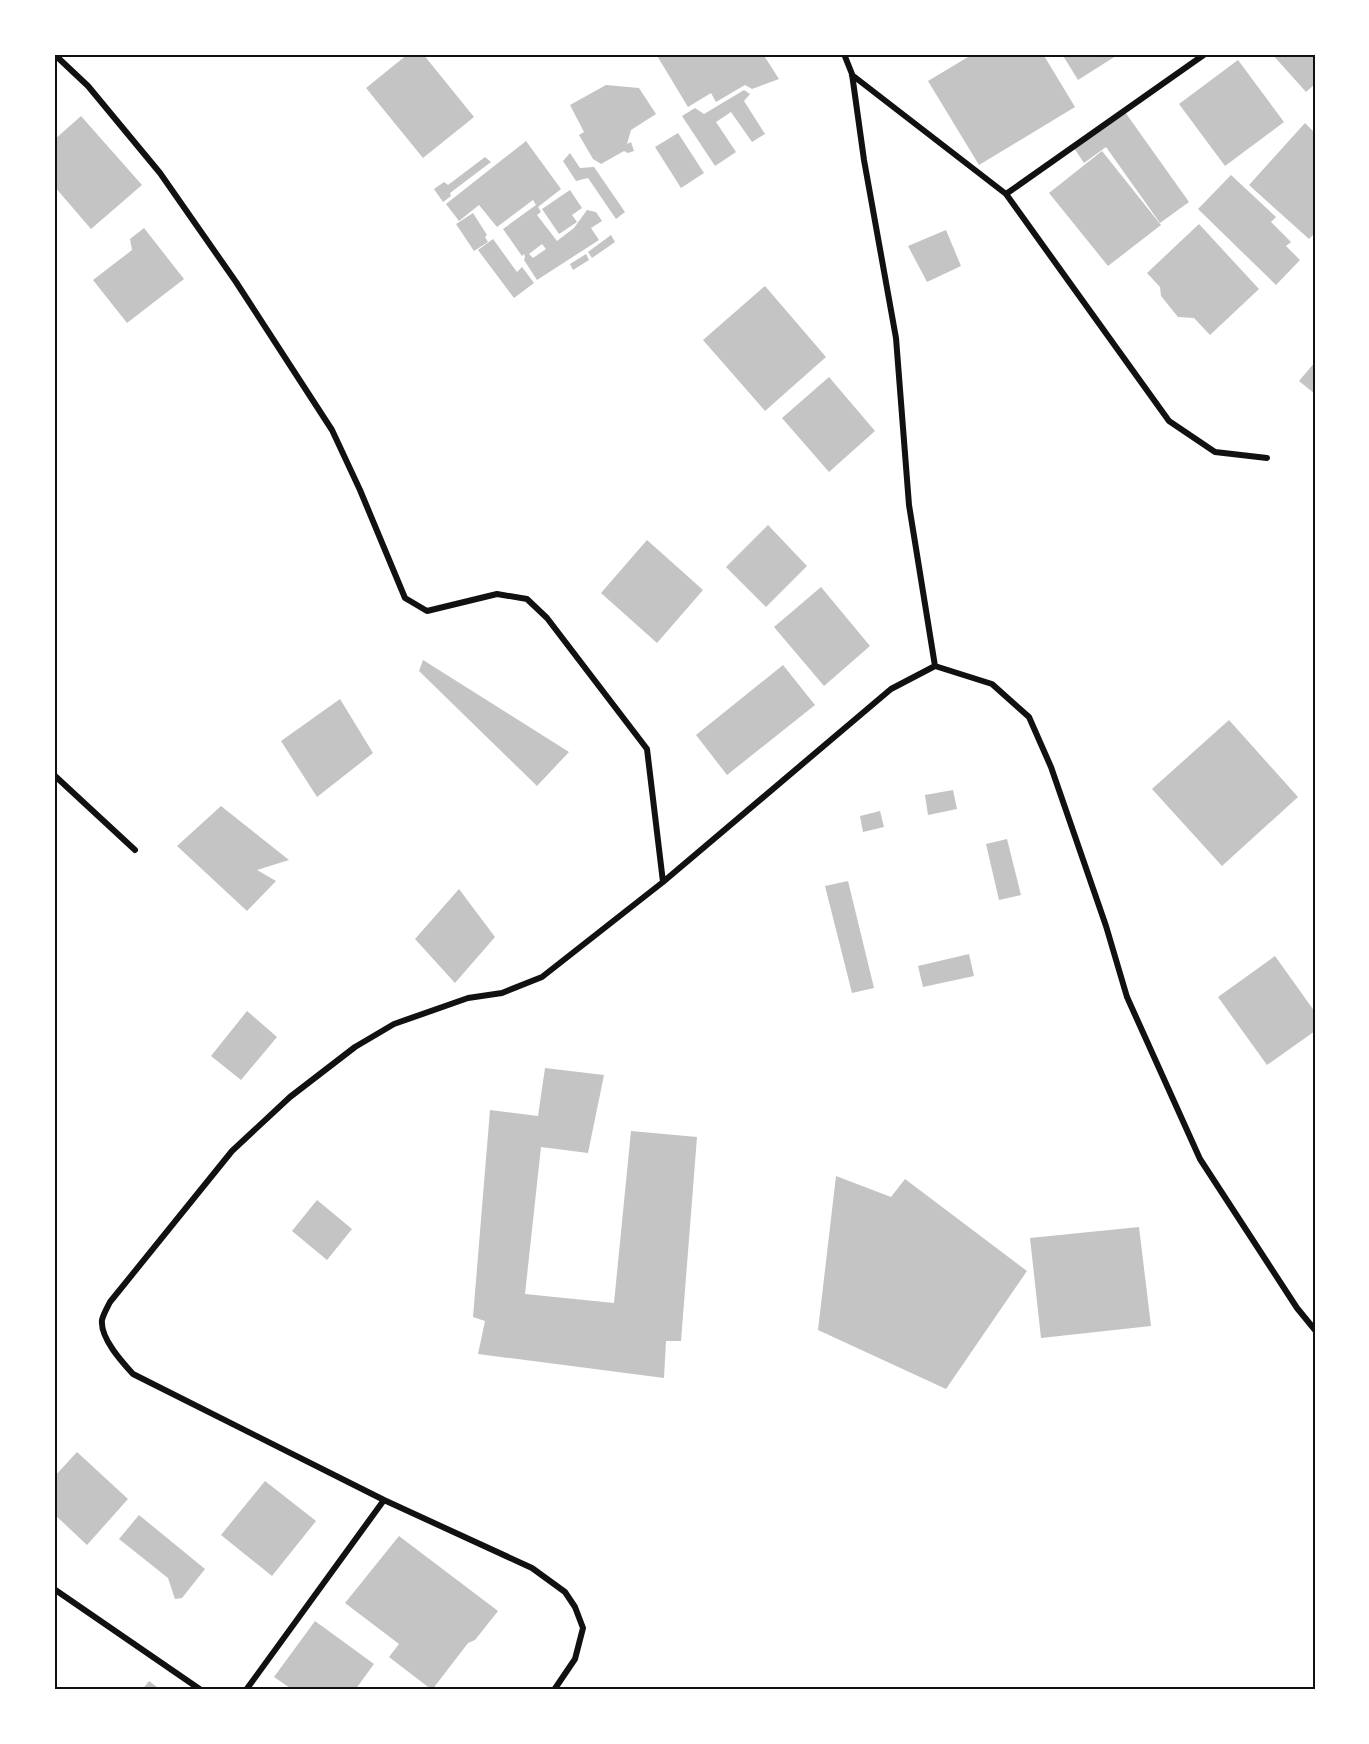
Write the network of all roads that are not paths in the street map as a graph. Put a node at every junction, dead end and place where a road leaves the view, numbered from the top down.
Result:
1 (54, 54) edge
2 (844, 54) edge
3 (1205, 54) edge
4 (852, 75) junction
5 (1006, 194) junction
6 (1267, 458) dead end
7 (935, 666) junction
8 (54, 775) edge
9 (135, 850) dead end
10 (663, 882) junction
11 (1315, 1330) edge
12 (384, 1500) junction
13 (54, 1589) edge
14 (201, 1690) edge
15 (246, 1690) edge
16 (554, 1690) edge

1 - 10 street
2 - 4 street
3 - 5 street
4 - 5 street
4 - 7 street
5 - 6 street
7 - 10 street
7 - 11 street
8 - 9 street
10 - 12 street
12 - 15 street
12 - 16 street
13 - 14 street

